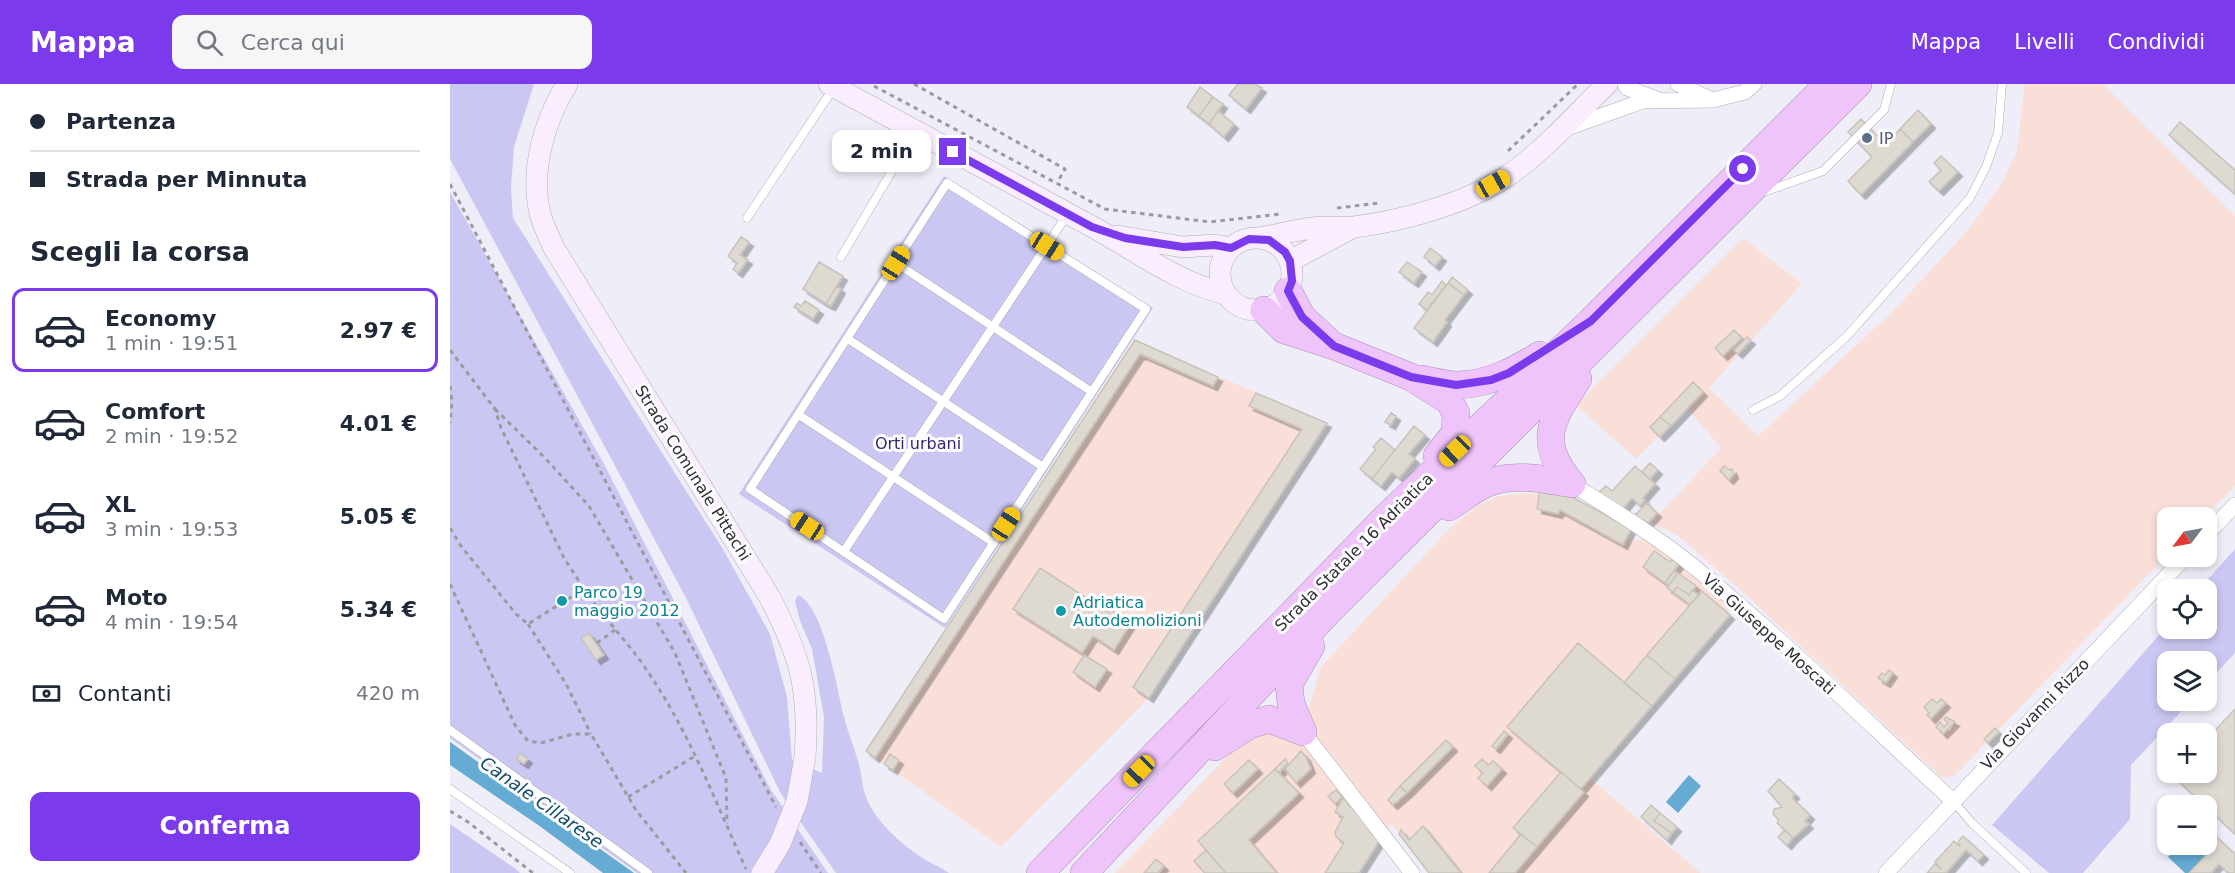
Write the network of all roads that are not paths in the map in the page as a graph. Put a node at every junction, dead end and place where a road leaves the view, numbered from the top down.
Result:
1 (567, 84) edge
2 (1607, 84) edge
3 (1625, 84) edge
4 (1754, 84) edge
5 (1828, 84) edge
6 (1858, 84) edge
7 (1891, 84) edge
8 (2002, 84) edge
9 (832, 85) edge
10 (1681, 85) edge
11 (1659, 100) junction
12 (1713, 100) junction
13 (915, 131) junction
14 (1558, 131) junction
15 (1068, 214) junction
16 (747, 218) dead end
17 (1715, 225) junction
18 (1092, 227) junction
19 (1354, 227) junction
20 (1259, 238) junction
21 (1047, 246) junction
22 (1231, 248) junction
23 (841, 257) dead end
24 (1290, 261) junction
25 (896, 263) junction
26 (1288, 291) junction
27 (1226, 294) junction
28 (1264, 310) junction
29 (993, 327) junction
30 (1599, 328) junction
31 (848, 339) junction
32 (1334, 346) junction
33 (1411, 377) junction
34 (1092, 392) junction
35 (944, 402) junction
36 (1753, 410) dead end
37 (799, 415) junction
38 (1044, 467) junction
39 (894, 477) junction
40 (1572, 484) junction
41 (2235, 506) edge
42 (2217, 524) edge
43 (1396, 526) junction
44 (994, 543) junction
45 (844, 551) junction
46 (2176, 567) edge
47 (1332, 608) junction
48 (450, 730) edge
49 (1303, 732) junction
50 (1167, 785) junction
51 (450, 789) edge
52 (1953, 801) junction
53 (570, 873) edge
54 (648, 873) edge
55 (762, 873) edge
56 (1040, 873) edge
57 (1084, 873) edge
58 (1412, 873) edge
59 (1886, 873) edge
60 (2026, 873) edge

1 - 55 street, Strada Comunale Pittachi, bridge
2 - 14 street
3 - 11 street
4 - 12 street
5 - 30 highway, Strada Statale 16 Adriatica
6 - 17 highway, Strada Statale 16 Adriatica
7 - 17 lane
8 - 36 lane
9 - 13 street
9 - 16 lane
10 - 12 street
11 - 12 street
11 - 14 street
13 - 15 street
13 - 23 lane
14 - 19 street
15 - 18 street
15 - 21 lane
17 - 30 highway, Strada Statale 16 Adriatica
18 - 22 street
18 - 27 street
19 - 20 street
19 - 24 street
20 - 22 street
20 - 24 street
21 - 25 lane
21 - 29 lane
21 - 34 lane
22 - 27 street
24 - 26 street
25 - 29 lane
25 - 31 lane
26 - 28 street
26 - 32 highway
27 - 28 street
28 - 32 highway
29 - 34 lane
29 - 35 lane
30 - 33 highway
30 - 40 highway
30 - 43 highway, Strada Statale 16 Adriatica
31 - 35 lane
31 - 37 lane
32 - 33 highway
33 - 43 highway
34 - 38 lane
35 - 38 lane
35 - 39 lane
37 - 39 lane
37 - 45 lane
38 - 44 lane
39 - 44 lane
39 - 45 lane
40 - 43 highway
40 - 52 street, Via Giuseppe Moscati
41 - 42 street
43 - 47 highway, Strada Statale 16 Adriatica
43 - 56 highway, Strada Statale 16 Adriatica
44 - 45 lane
46 - 52 street, Via Giovanni Rizzo
47 - 49 highway
47 - 50 highway, Strada Statale 16 Adriatica
48 - 54 lane
49 - 50 highway
49 - 58 street
50 - 57 highway, Strada Statale 16 Adriatica
51 - 53 lane
52 - 59 street, Via Giovanni Rizzo
52 - 60 lane

